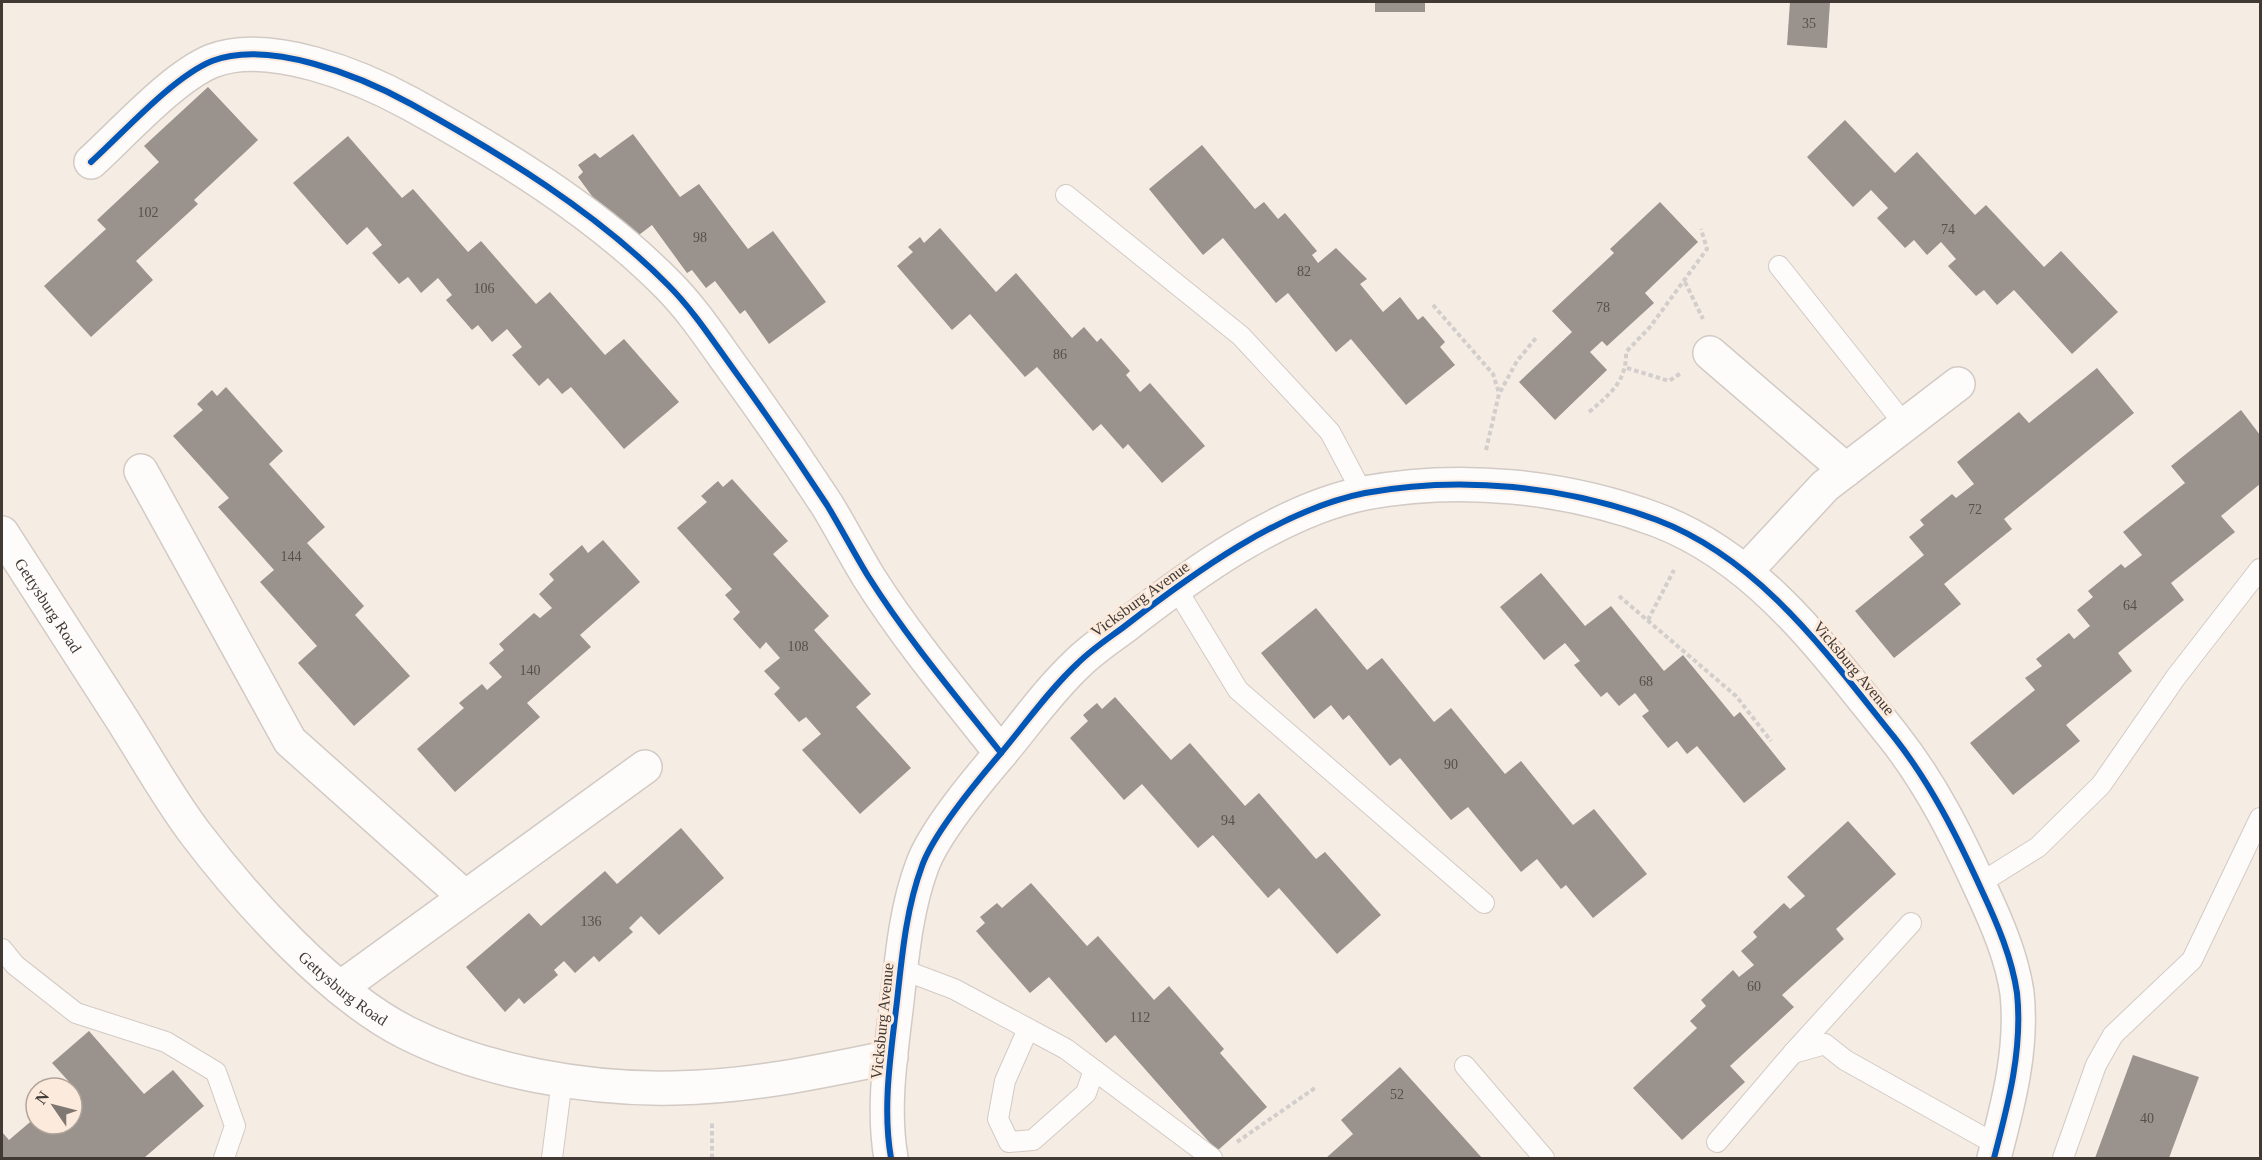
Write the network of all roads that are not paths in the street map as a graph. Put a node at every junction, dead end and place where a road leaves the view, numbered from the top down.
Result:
1 (91, 162) dead end
2 (1066, 195) dead end
3 (1779, 266) dead end
4 (1710, 353) dead end
5 (1959, 384) dead end
6 (1905, 425) junction
7 (1846, 470) junction
8 (141, 471) dead end
9 (1363, 494) junction
10 (2, 533) edge
11 (2260, 569) edge
12 (1746, 571) junction
13 (1176, 588) junction
14 (1000, 753) junction
15 (645, 766) dead end
16 (2260, 818) edge
17 (1979, 884) junction
18 (465, 897) junction
19 (1485, 903) dead end
20 (1911, 922) dead end
21 (2, 949) edge
22 (900, 969) junction
23 (340, 988) junction
24 (1028, 1029) junction
25 (1793, 1053) junction
26 (891, 1057) junction
27 (1465, 1066) dead end
28 (1094, 1070) junction
29 (562, 1080) junction
30 (1717, 1142) dead end
31 (1996, 1152) edge
32 (224, 1158) edge
33 (552, 1158) edge
34 (891, 1158) edge
35 (1212, 1158) edge
36 (1544, 1158) edge
37 (2063, 1158) edge

1 - 14 street
2 - 9 lane
3 - 6 lane
4 - 7 street
5 - 6 street
6 - 7 street
7 - 12 street
8 - 18 street
9 - 12 street, Vicksburg Avenue
9 - 13 street, Vicksburg Avenue
10 - 23 street, Gettysburg Road
11 - 17 lane
12 - 17 street, Vicksburg Avenue
13 - 14 street, Vicksburg Avenue
13 - 19 lane
14 - 22 street, Vicksburg Avenue
15 - 18 street
16 - 37 lane
17 - 31 street, Vicksburg Avenue
18 - 23 street
20 - 25 lane
21 - 32 lane
22 - 24 lane
22 - 26 street, Vicksburg Avenue
23 - 29 street, Gettysburg Road
24 - 28 lane
24 - 28 lane
25 - 30 lane
25 - 31 lane
26 - 29 street, Gettysburg Road
26 - 34 street, Vicksburg Avenue
27 - 36 lane
28 - 35 lane
29 - 33 lane

